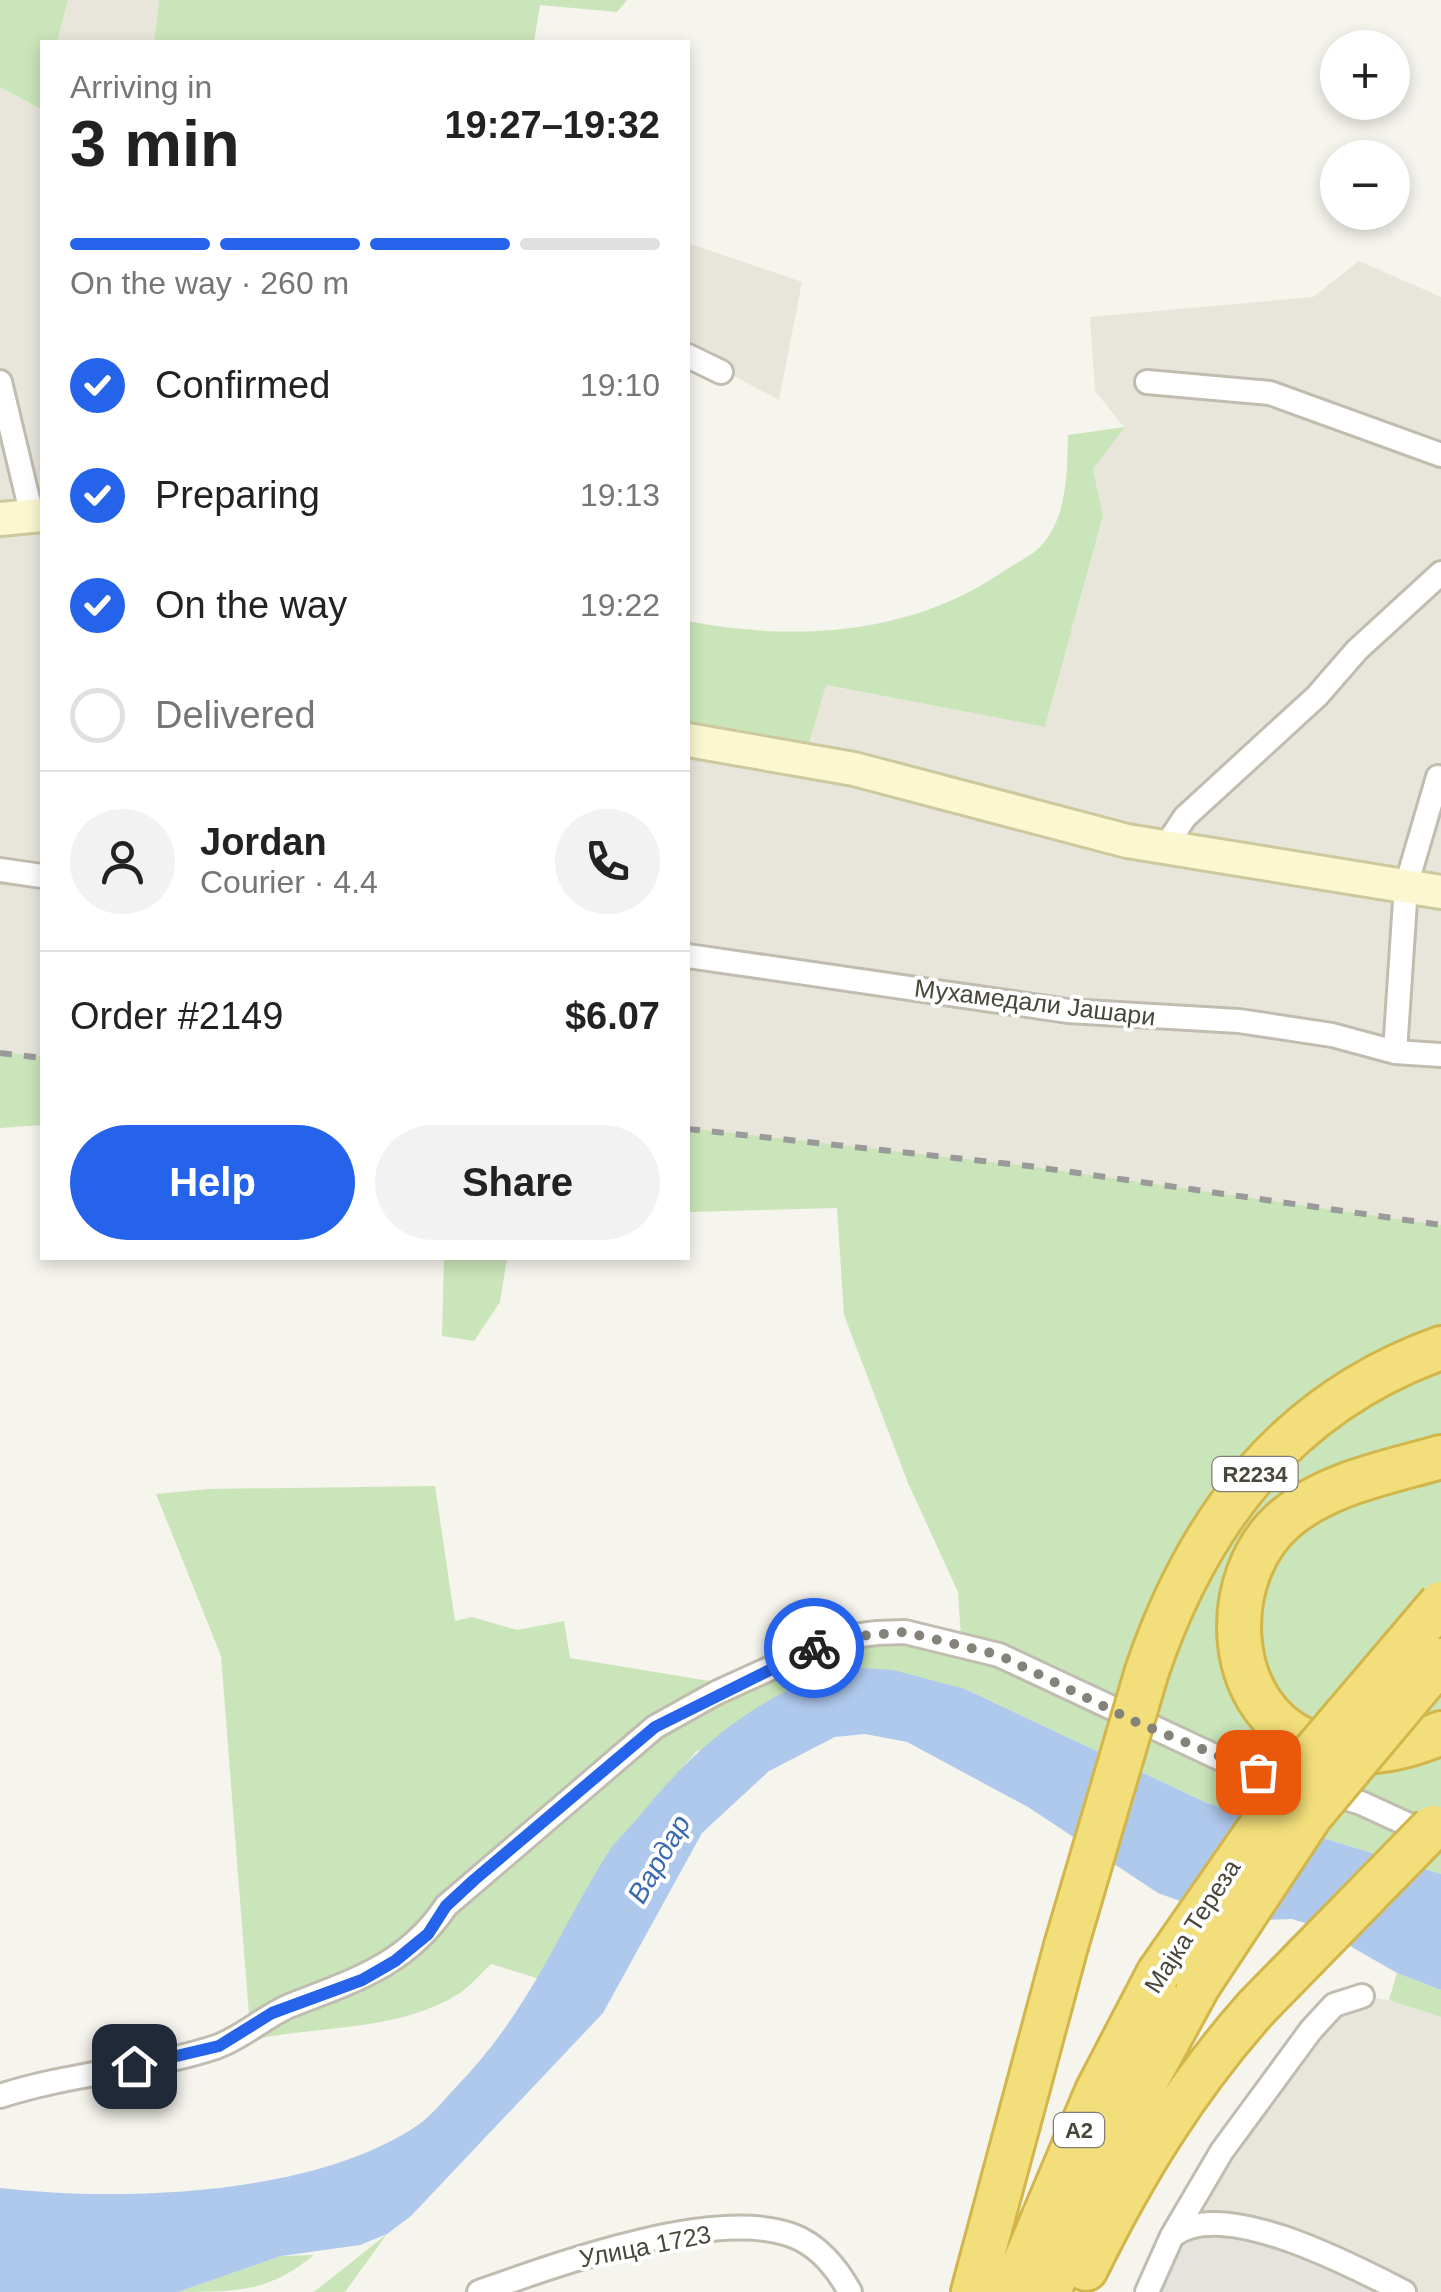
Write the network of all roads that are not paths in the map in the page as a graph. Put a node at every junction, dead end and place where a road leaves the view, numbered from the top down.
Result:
1 (690, 357) edge
2 (721, 372) dead end
3 (0, 382) edge
4 (1147, 382) dead end
5 (1441, 455) edge
6 (25, 517) edge
7 (1441, 573) edge
8 (690, 740) edge
9 (1438, 776) dead end
10 (1164, 848) junction
11 (0, 870) edge
12 (40, 876) edge
13 (1406, 886) junction
14 (1441, 892) edge
15 (690, 956) edge
16 (1395, 1052) junction
17 (1441, 1055) edge
18 (1441, 1348) edge
19 (1441, 1457) edge
20 (1441, 1602) edge
21 (1441, 1660) edge
22 (1441, 1732) edge
23 (1438, 1828) edge
24 (1178, 1980) junction
25 (1362, 1996) dead end
26 (0, 2096) edge
27 (1172, 2236) junction
28 (479, 2292) edge
29 (850, 2292) edge
30 (974, 2292) edge
31 (1012, 2292) edge
32 (1049, 2292) edge
33 (1075, 2292) edge
34 (1147, 2292) edge
35 (1404, 2292) edge

1 - 2 street
3 - 6 street
4 - 5 street
7 - 10 street
8 - 10 main road
9 - 13 street
10 - 13 main road
11 - 12 street
13 - 14 main road
13 - 16 street
15 - 16 street, Мухамедали Јашари
16 - 17 street, Мухамедали Јашари
18 - 30 highway, R2234, bridge
19 - 22 highway, R2234
20 - 24 highway, Мајка Тереза / A2, bridge
21 - 24 highway, Мајка Тереза / A2, bridge
23 - 26 street
23 - 33 highway, bridge
24 - 31 highway, Мајка Тереза / A2
24 - 32 highway, Мајка Тереза / A2
25 - 27 street
27 - 34 street
27 - 35 street
28 - 29 street, Улица 1723

